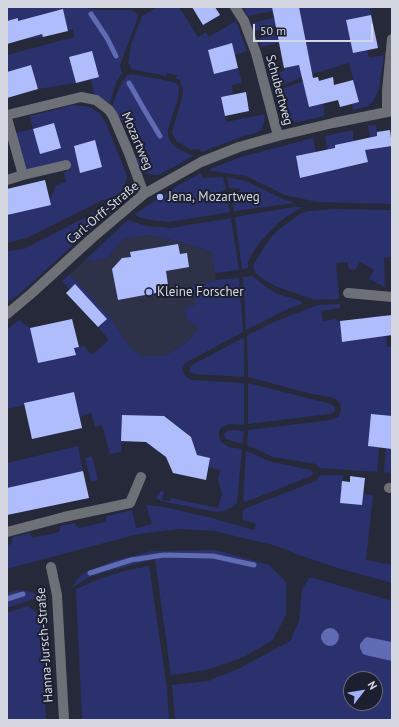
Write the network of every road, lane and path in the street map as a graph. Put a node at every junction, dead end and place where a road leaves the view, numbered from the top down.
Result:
1 (235, 7) edge
2 (392, 39) edge
3 (390, 111) edge
4 (7, 114) edge
5 (7, 118) edge
6 (278, 136) junction
7 (66, 165) dead end
8 (23, 175) junction
9 (7, 180) edge
10 (144, 194) junction
11 (348, 294) dead end
12 (392, 297) edge
13 (7, 314) edge
14 (141, 477) dead end
15 (7, 532) edge
16 (51, 567) dead end
17 (64, 720) edge

1 - 6 street, Schubertweg
2 - 3 street
3 - 6 street, Carl-Orff-Straße
4 - 10 street, Mozartweg
5 - 8 street
6 - 10 street, Carl-Orff-Straße
7 - 8 street
8 - 9 street
10 - 13 street, Carl-Orff-Straße
11 - 12 street
14 - 15 street
16 - 17 street, Hanna-Jursch-Straße

